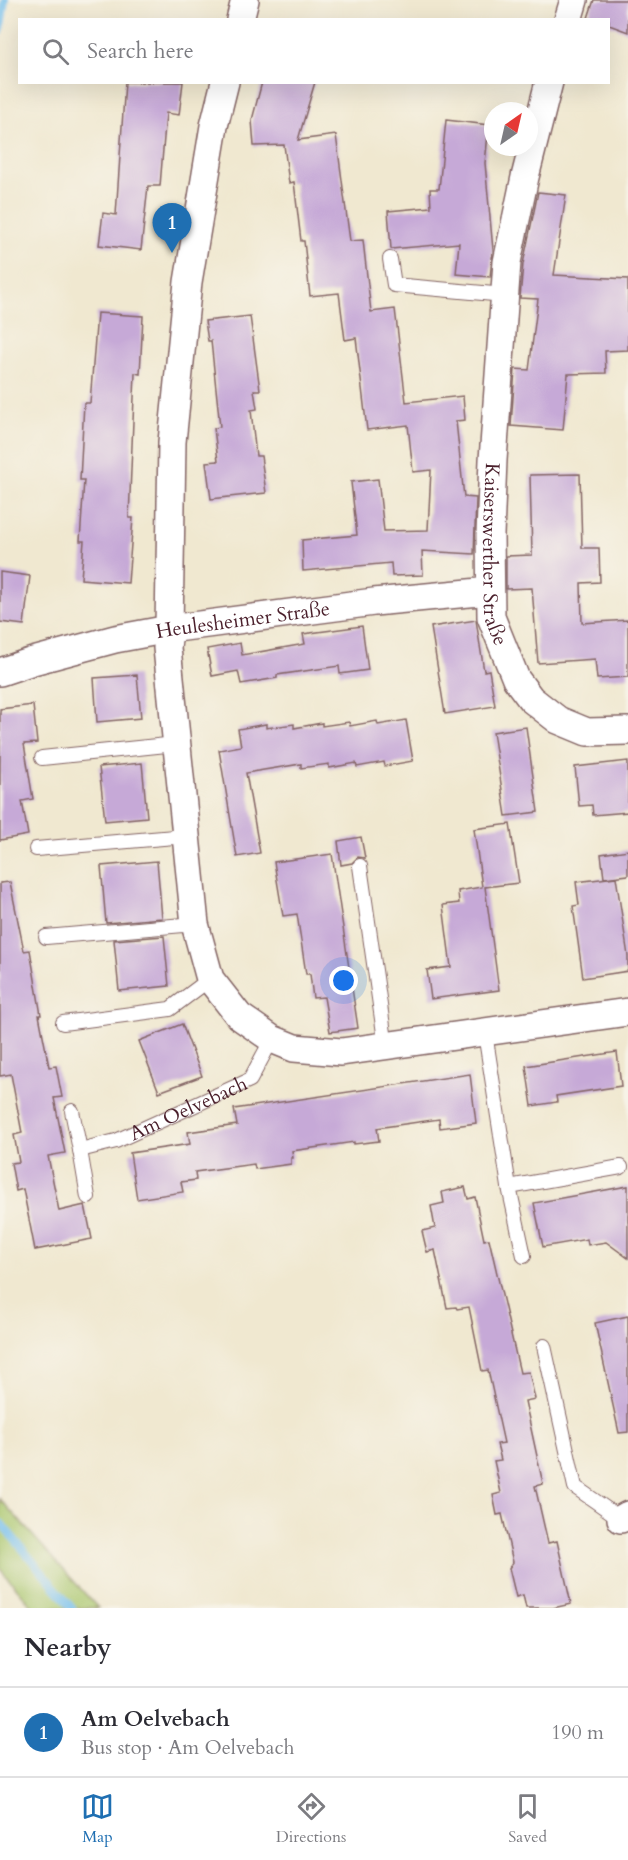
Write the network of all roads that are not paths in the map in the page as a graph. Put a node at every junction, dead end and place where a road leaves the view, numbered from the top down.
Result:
1 (245, 0) edge
2 (574, 0) edge
3 (240, 18) edge
4 (569, 18) edge
5 (224, 84) edge
6 (548, 84) edge
7 (390, 259) dead end
8 (505, 295) junction
9 (490, 591) junction
10 (169, 629) junction
11 (0, 672) edge
12 (628, 730) edge
13 (176, 744) junction
14 (42, 758) dead end
15 (186, 836) junction
16 (36, 849) dead end
17 (360, 866) dead end
18 (195, 924) junction
19 (46, 937) dead end
20 (210, 979) junction
21 (628, 1012) edge
22 (63, 1023) dead end
23 (485, 1033) junction
24 (272, 1039) junction
25 (386, 1047) junction
26 (72, 1111) dead end
27 (80, 1150) junction
28 (621, 1167) dead end
29 (509, 1186) junction
30 (88, 1197) dead end
31 (524, 1256) dead end
32 (544, 1346) dead end
33 (625, 1517) edge

1 - 3 street
2 - 4 street
5 - 10 street
6 - 8 street, Kaiserswerther Straße
7 - 8 lane
8 - 9 street, Kaiserswerther Straße
9 - 10 street, Heulesheimer Straße
9 - 12 street, Kaiserswerther Straße
10 - 11 street, Heulesheimer Straße
10 - 13 street
13 - 14 lane
13 - 15 street
15 - 16 lane
15 - 18 street
17 - 25 lane
18 - 19 lane
18 - 20 street
20 - 22 lane
20 - 24 street
21 - 23 street
23 - 25 street
23 - 29 lane
24 - 25 street
24 - 27 lane, Am Oelvebach
26 - 27 lane
27 - 30 lane
28 - 29 lane
29 - 31 lane
32 - 33 lane

